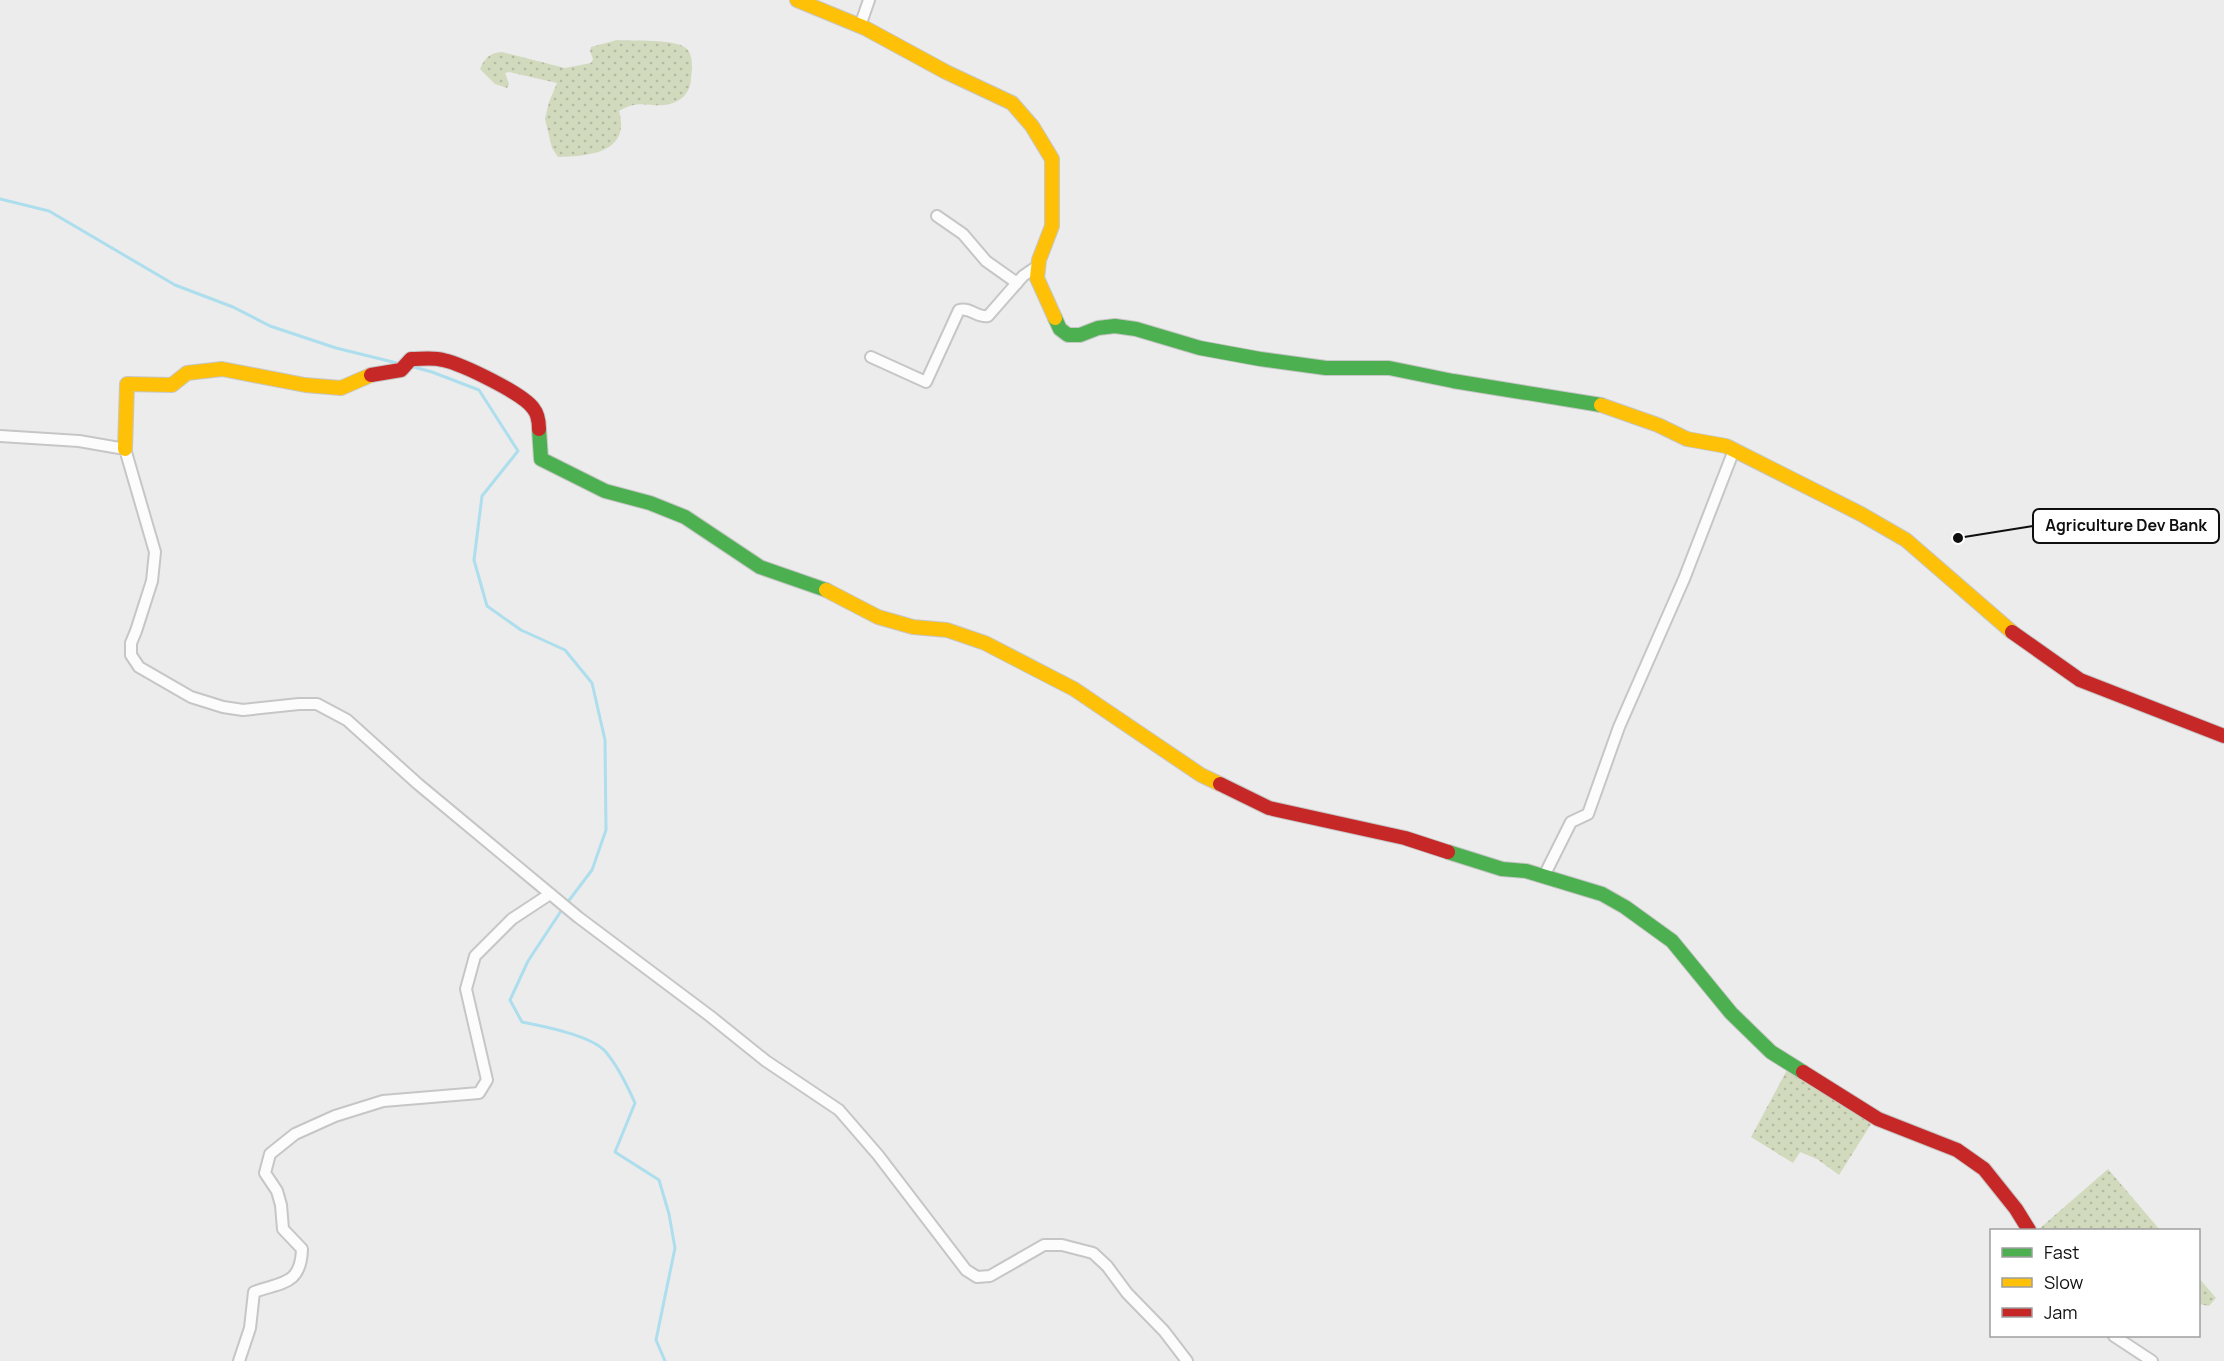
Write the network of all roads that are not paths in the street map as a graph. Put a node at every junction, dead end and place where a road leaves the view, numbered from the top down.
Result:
1 (797, 0) edge
2 (869, 0) edge
3 (860, 26) junction
4 (937, 216) dead end
5 (1039, 266) junction
6 (1017, 283) junction
7 (871, 357) dead end
8 (0, 436) edge
9 (125, 449) junction
10 (1734, 450) junction
11 (2224, 736) edge
12 (1544, 876) junction
13 (550, 894) junction
14 (2028, 1229) edge
15 (2117, 1337) edge
16 (239, 1361) edge
17 (1187, 1361) edge
18 (2152, 1361) edge

1 - 3 street
2 - 3 street
3 - 5 street
4 - 6 street
5 - 6 street
5 - 10 street
6 - 7 street
8 - 9 street
9 - 12 street
9 - 13 street
10 - 11 street
10 - 12 street
12 - 14 street
13 - 16 street
13 - 17 street
15 - 18 street

